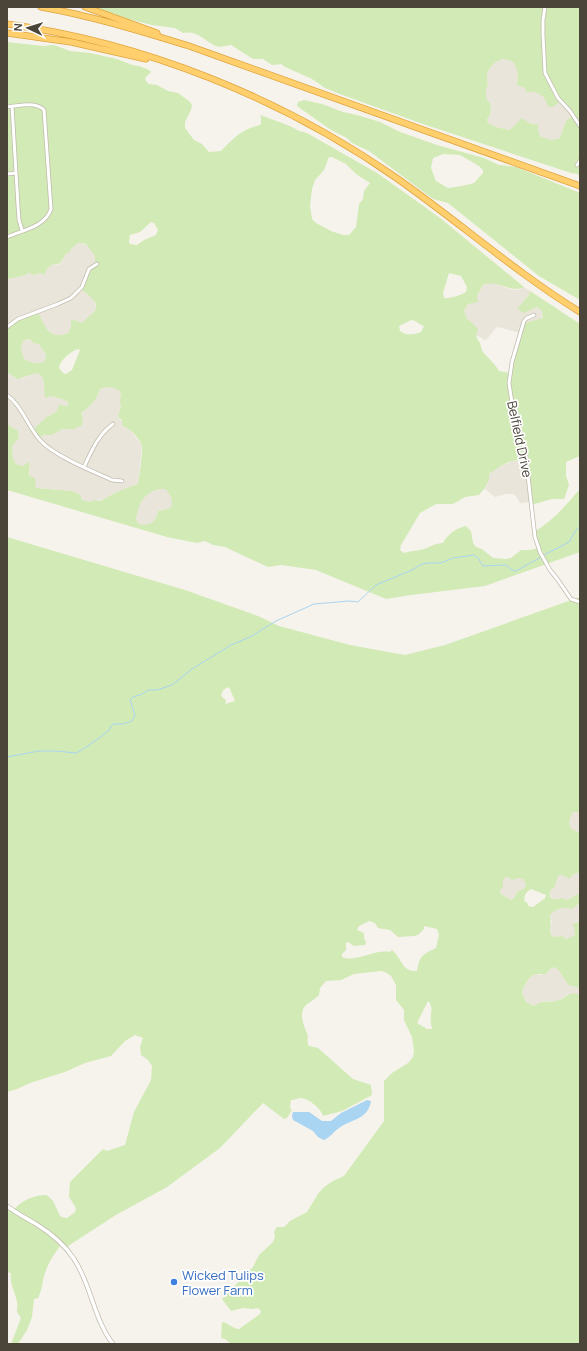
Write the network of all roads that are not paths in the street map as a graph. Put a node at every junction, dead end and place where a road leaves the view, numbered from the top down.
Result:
1 (41, 7) edge
2 (85, 7) edge
3 (545, 7) edge
4 (7, 24) edge
5 (7, 33) edge
6 (171, 41) junction
7 (179, 67) junction
8 (12, 106) junction
9 (7, 107) edge
10 (580, 126) edge
11 (580, 161) edge
12 (577, 165) dead end
13 (16, 173) junction
14 (7, 174) edge
15 (580, 186) edge
16 (22, 230) junction
17 (7, 237) edge
18 (97, 264) dead end
19 (580, 312) edge
20 (534, 315) dead end
21 (7, 327) edge
22 (7, 395) edge
23 (113, 424) dead end
24 (84, 467) junction
25 (122, 481) dead end
26 (580, 602) edge
27 (7, 1206) edge
28 (113, 1344) edge

1 - 6 highway
2 - 6 highway
3 - 10 street
4 - 7 highway
5 - 7 highway
6 - 15 highway
7 - 19 highway
8 - 9 street
8 - 13 street
8 - 16 street
11 - 12 street
13 - 14 street
13 - 16 street
16 - 17 street
18 - 21 street
20 - 26 street, Belfield Drive
22 - 24 street
23 - 24 street
24 - 25 street
27 - 28 street

